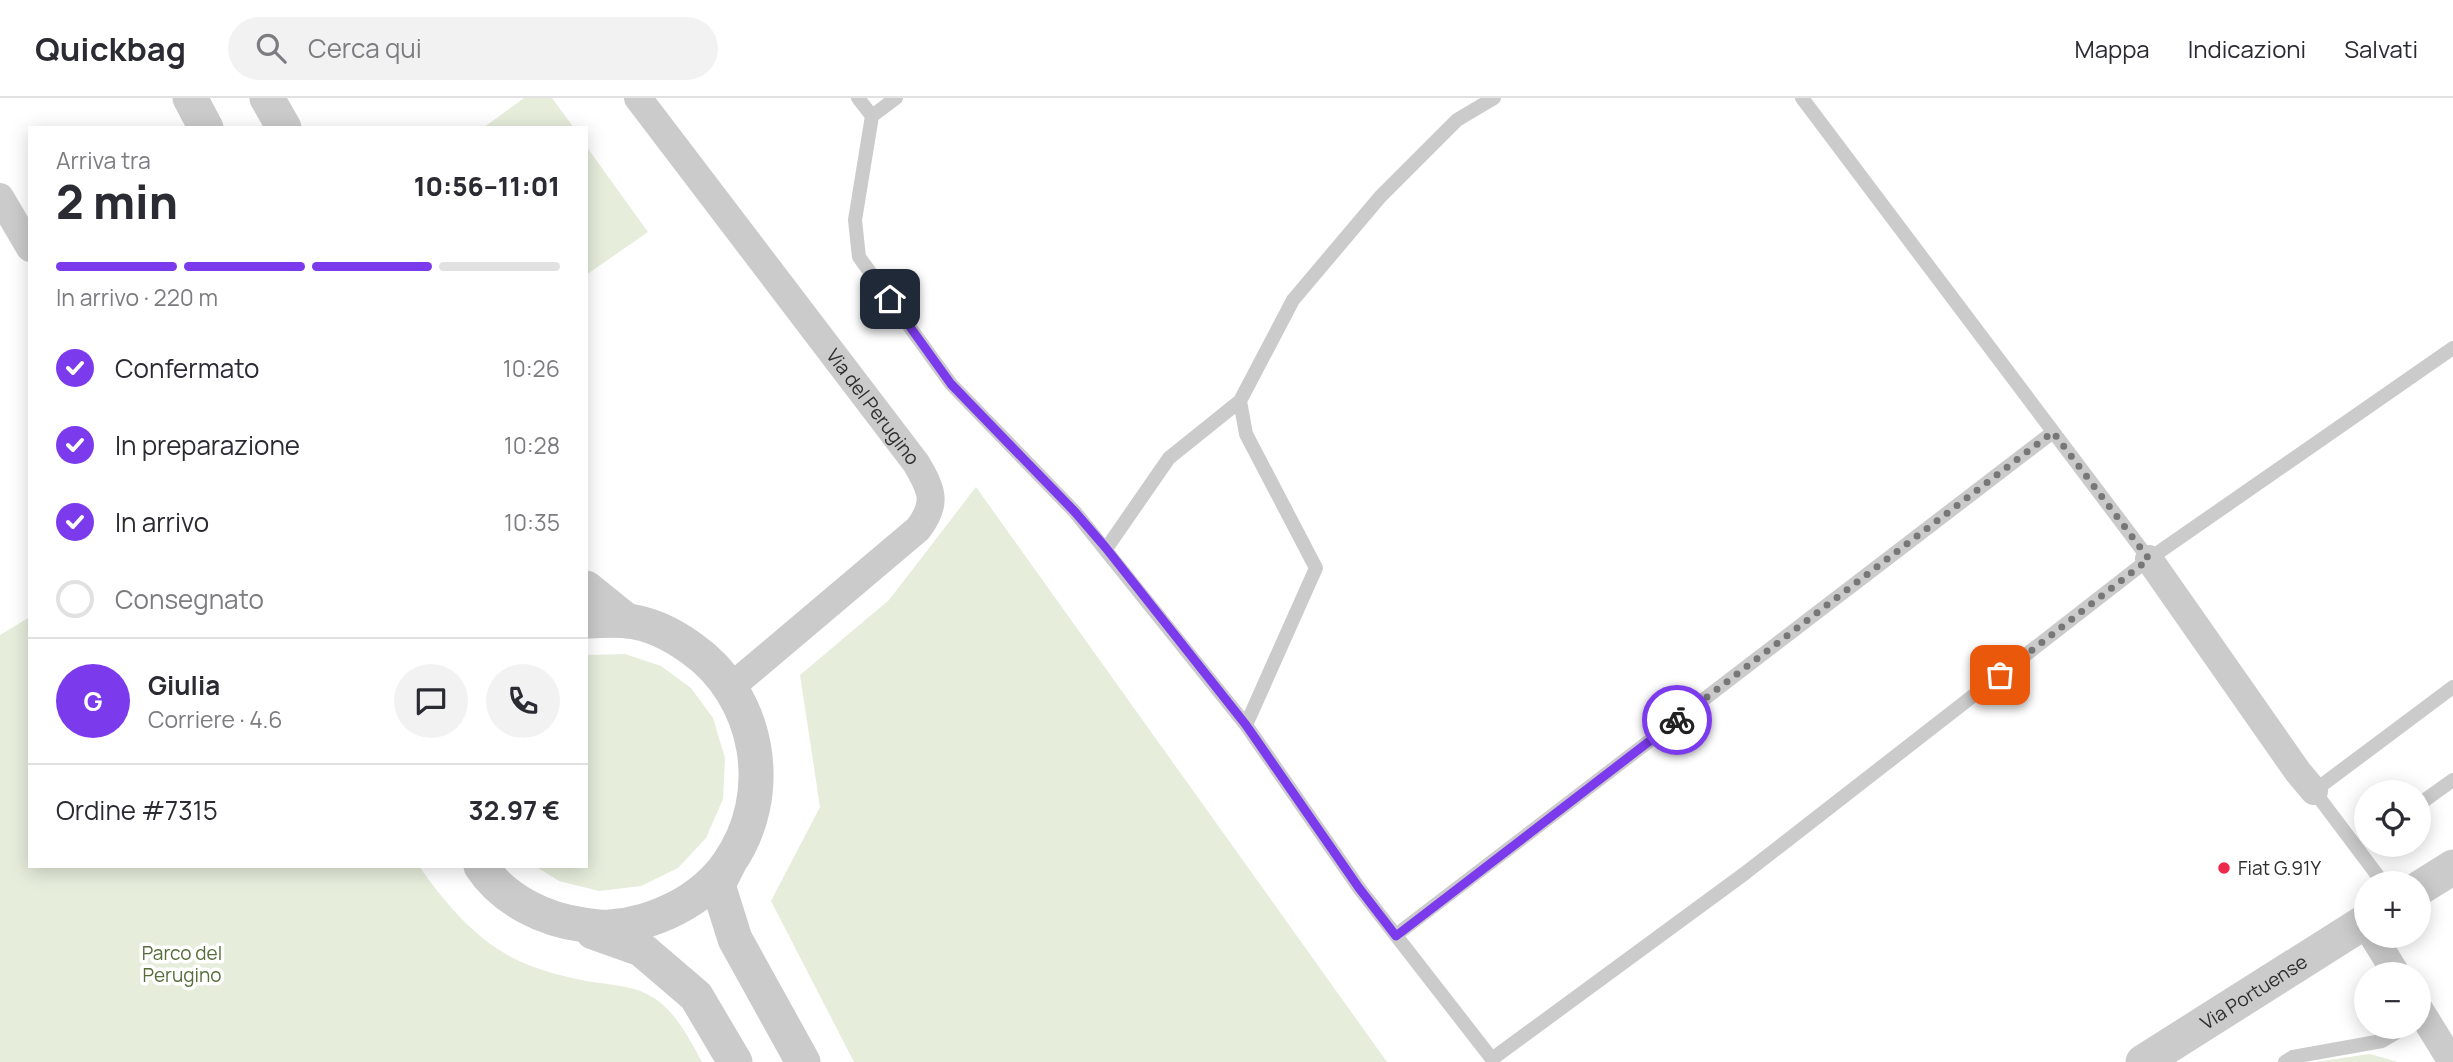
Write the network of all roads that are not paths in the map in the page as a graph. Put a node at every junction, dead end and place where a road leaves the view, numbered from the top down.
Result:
1 (190, 98) edge
2 (267, 98) edge
3 (638, 98) edge
4 (858, 98) edge
5 (897, 98) edge
6 (1494, 98) edge
7 (1802, 98) edge
8 (872, 117) junction
9 (205, 126) edge
10 (283, 126) edge
11 (0, 197) edge
12 (28, 245) edge
13 (2453, 348) edge
14 (1240, 401) junction
15 (2053, 432) junction
16 (1106, 548) junction
17 (2149, 559) junction
18 (588, 590) edge
19 (588, 621) edge
20 (627, 621) junction
21 (731, 687) junction
22 (2453, 687) edge
23 (1246, 725) junction
24 (2453, 780) edge
25 (2314, 791) junction
26 (2431, 796) edge
27 (2354, 838) edge
28 (728, 864) junction
29 (2453, 867) edge
30 (482, 868) edge
31 (2431, 881) edge
32 (563, 922) junction
33 (2354, 934) edge
34 (1396, 936) junction
35 (2431, 1036) edge
36 (2385, 1039) edge
37 (736, 1062) edge
38 (803, 1062) edge
39 (2143, 1062) edge
40 (2285, 1062) edge
41 (2452, 1062) edge

1 - 9 street
2 - 10 street
3 - 21 street, Via del Perugino
4 - 8 lane
5 - 8 lane
6 - 14 lane
7 - 15 lane
8 - 16 lane
11 - 12 street
13 - 17 lane
14 - 16 lane
14 - 23 lane
15 - 17 lane
15 - 34 lane
16 - 23 lane
17 - 25 street
17 - 34 lane
18 - 20 street
19 - 20 street
20 - 21 street
21 - 28 street
22 - 25 lane
23 - 34 lane
24 - 26 lane
25 - 27 lane
28 - 32 street
28 - 38 street
29 - 31 street
30 - 32 street
32 - 37 street
33 - 39 street, Via Portuense
35 - 41 street
36 - 40 lane

